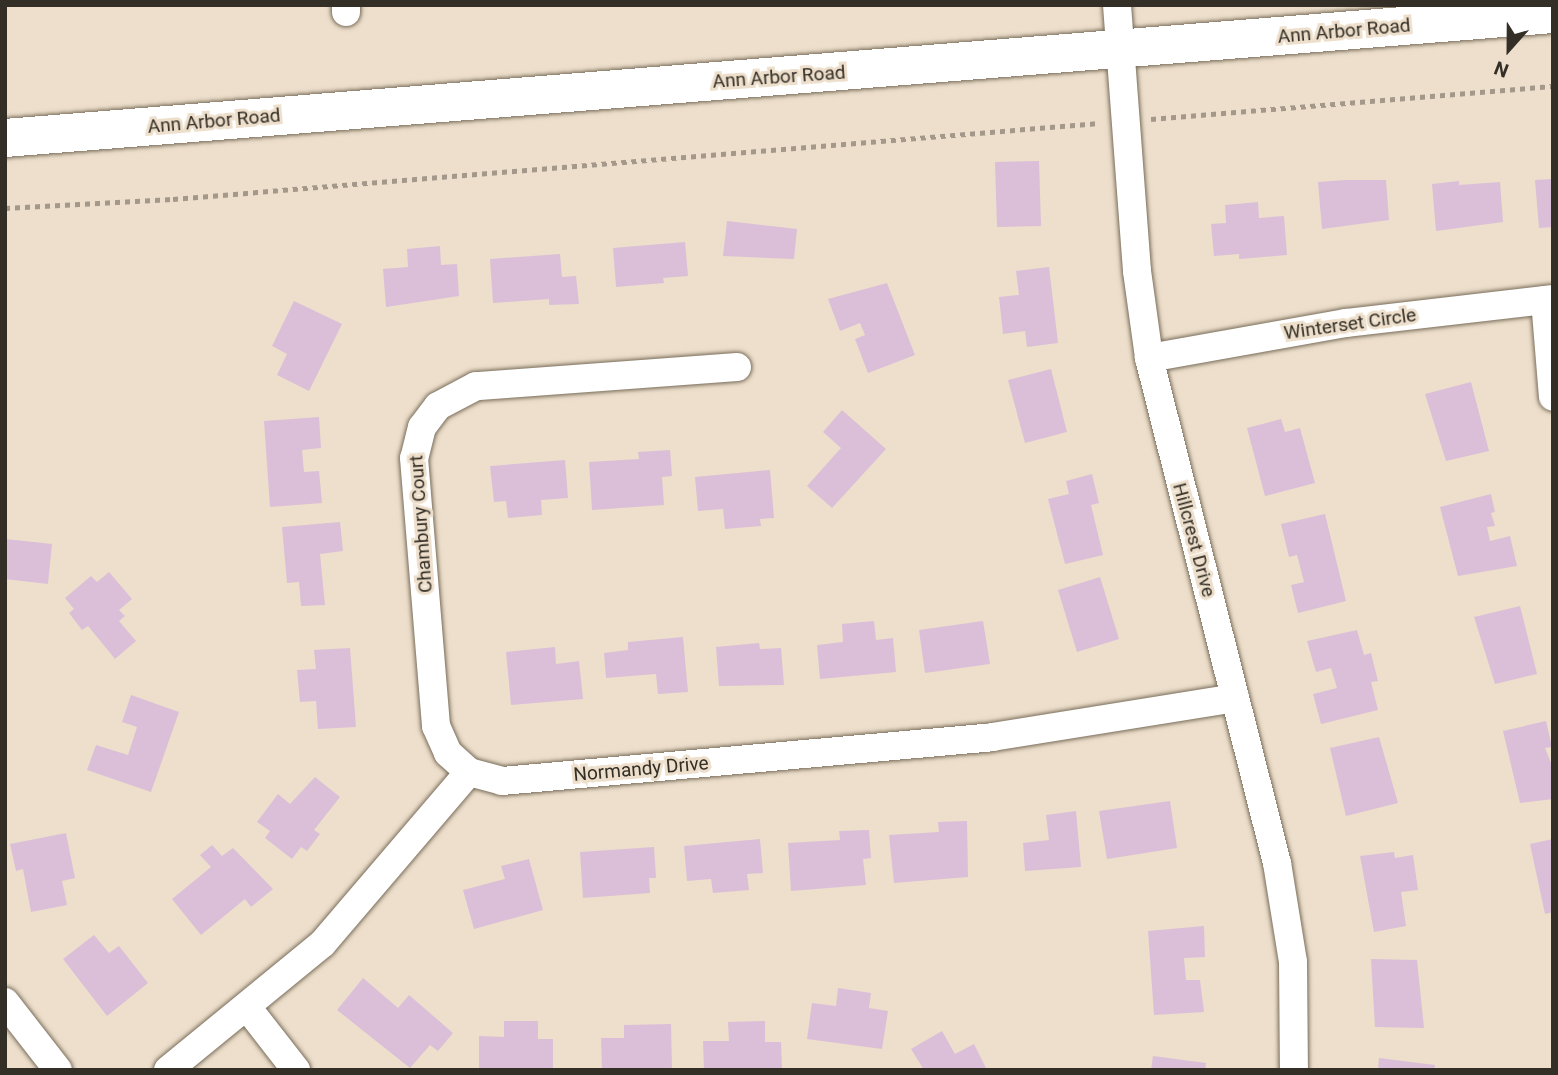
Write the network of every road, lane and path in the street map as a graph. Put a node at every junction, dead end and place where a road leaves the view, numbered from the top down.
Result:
1 (1117, 5) edge
2 (1553, 14) edge
3 (1120, 49) junction
4 (1553, 86) edge
5 (1125, 121) junction
6 (5, 138) edge
7 (5, 208) edge
8 (1549, 300) edge
9 (1149, 358) junction
10 (737, 367) dead end
11 (1553, 397) edge
12 (1235, 698) junction
13 (469, 772) junction
14 (5, 1002) edge
15 (247, 1007) junction
16 (58, 1070) edge
17 (168, 1070) edge
18 (296, 1070) edge
19 (1294, 1070) edge

1 - 3 street, Hillcrest Drive
2 - 3 main road, Ann Arbor Road
3 - 5 street, Hillcrest Drive
3 - 6 main road, Ann Arbor Road
4 - 5 path
5 - 7 path
5 - 9 street, Hillcrest Drive
8 - 9 street, Winterset Circle
8 - 11 street
9 - 12 street, Hillcrest Drive
10 - 13 street, Chambury Court
12 - 13 street, Normandy Drive
12 - 19 street, Hillcrest Drive
13 - 15 street
14 - 16 street
15 - 17 street
15 - 18 street

